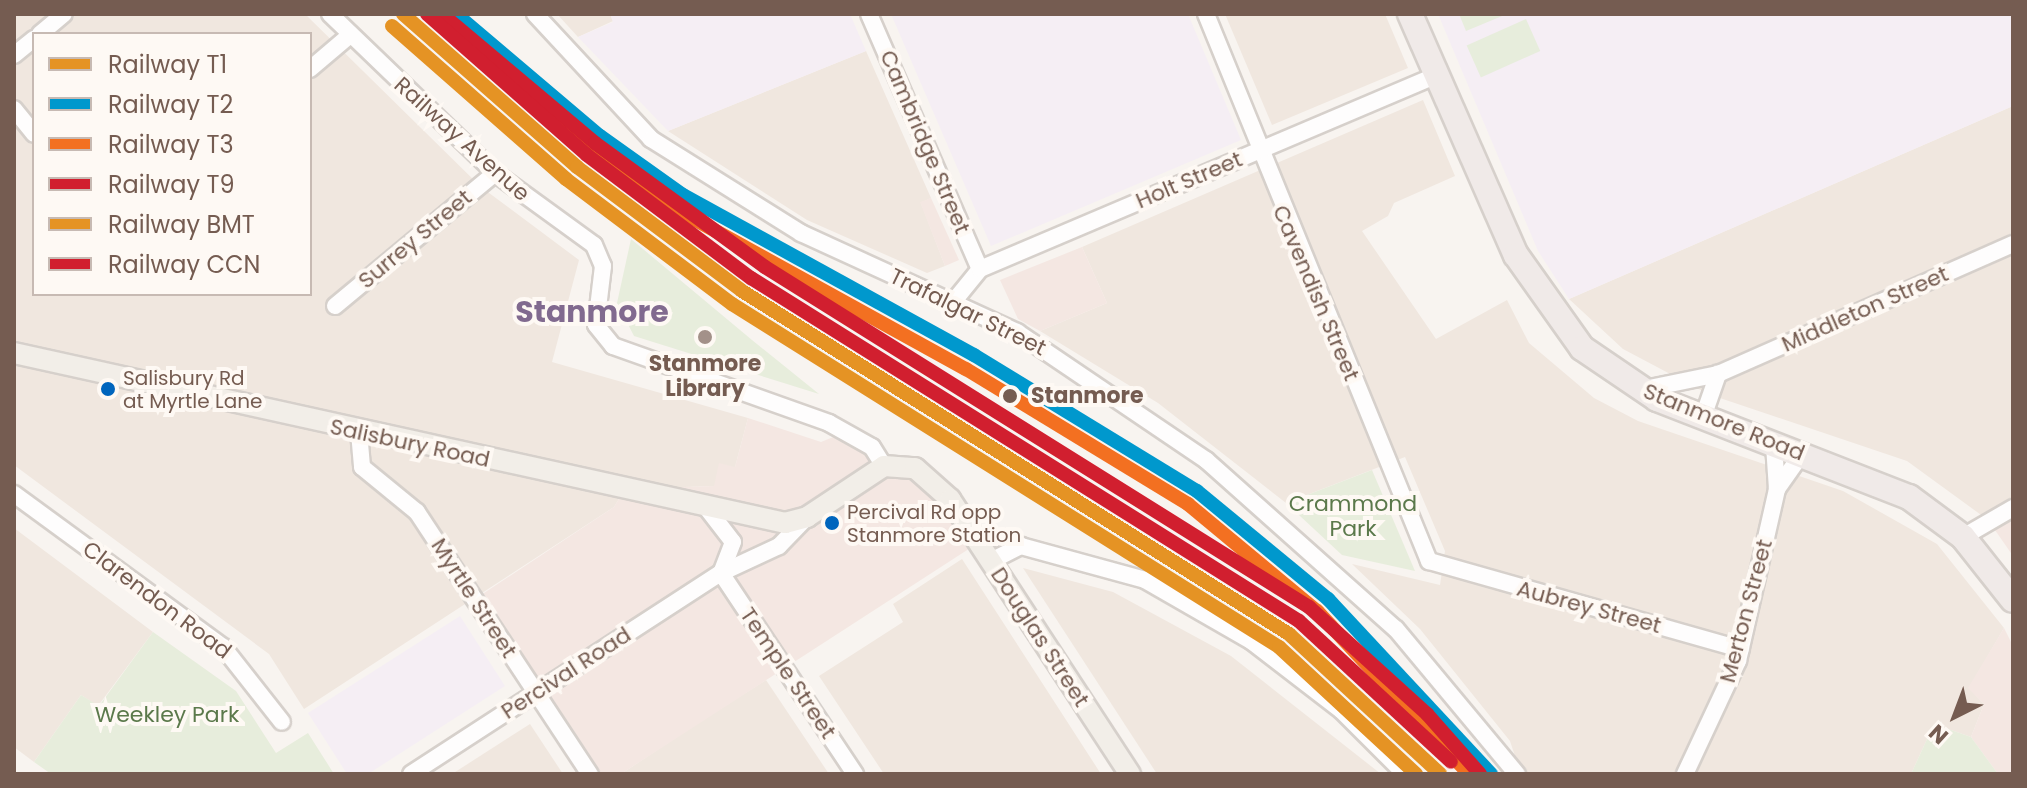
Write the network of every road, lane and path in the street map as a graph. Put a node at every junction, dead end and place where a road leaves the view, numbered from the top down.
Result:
1 (64, 14) edge
2 (330, 14) edge
3 (535, 14) edge
4 (869, 14) edge
5 (1206, 14) edge
6 (1410, 14) edge
7 (42, 32) edge
8 (350, 35) junction
9 (32, 41) edge
10 (14, 55) edge
11 (312, 67) edge
12 (1437, 75) junction
13 (14, 109) edge
14 (32, 132) edge
15 (1260, 150) junction
16 (495, 173) junction
17 (2013, 244) edge
18 (980, 269) junction
19 (954, 301) junction
20 (335, 306) dead end
21 (14, 353) edge
22 (1718, 374) junction
23 (1640, 390) junction
24 (1703, 417) junction
25 (359, 432) junction
26 (1774, 445) junction
27 (1801, 455) junction
28 (884, 466) junction
29 (1777, 489) junction
30 (14, 494) edge
31 (706, 507) junction
32 (2013, 508) edge
33 (807, 517) junction
34 (1963, 537) junction
35 (991, 561) junction
36 (1437, 566) joint
37 (721, 573) junction
38 (2013, 600) edge
39 (1741, 649) junction
40 (536, 693) junction
41 (282, 722) dead end
42 (411, 774) edge
43 (590, 774) edge
44 (855, 774) edge
45 (1130, 774) edge
46 (1405, 774) edge
47 (1517, 774) edge
48 (1685, 774) edge

1 - 7 street
2 - 8 street, Railway Avenue
3 - 19 street, Trafalgar Street
4 - 18 street, Cambridge Street
5 - 15 street, Cavendish Street
6 - 12 highway, Stanmore Road
8 - 11 street
8 - 16 street, Railway Avenue
9 - 10 street
12 - 15 street, Holt Street
12 - 23 highway, Stanmore Road
13 - 14 street
15 - 18 street, Holt Street
15 - 36 street, Cavendish Street
16 - 20 street, Surrey Street
16 - 28 street, Railway Avenue
17 - 22 street, Middleton Street
18 - 19 street, Holt Street
19 - 47 street, Trafalgar Street
21 - 25 main road, Salisbury Road
22 - 23 street, Middleton Street
22 - 24 street
23 - 24 highway, Stanmore Road
24 - 26 highway, Stanmore Road
25 - 31 main road, Salisbury Road
25 - 40 street, Myrtle Street
26 - 27 highway, Stanmore Road
26 - 29 street, Merton Street
27 - 29 street, Merton Street
27 - 34 highway, Stanmore Road
28 - 33 main road, Percival Road
28 - 35 main road, Douglas Street
29 - 39 street, Merton Street
30 - 41 street, Clarendon Road
31 - 33 main road, Salisbury Road
31 - 37 street
32 - 34 street
33 - 37 street, Percival Road
34 - 38 highway, Stanmore Road
35 - 45 main road, Douglas Street
35 - 46 street
36 - 39 street, Aubrey Street
37 - 40 street, Percival Road
37 - 44 street, Temple Street
39 - 48 street, Merton Street
40 - 42 street, Percival Road
40 - 43 street, Myrtle Street

